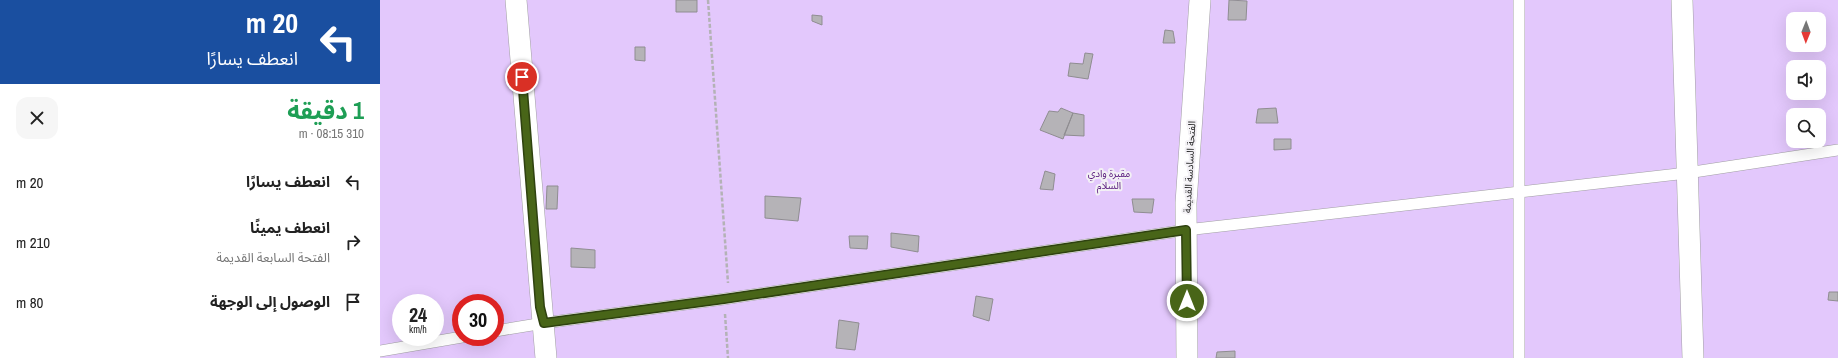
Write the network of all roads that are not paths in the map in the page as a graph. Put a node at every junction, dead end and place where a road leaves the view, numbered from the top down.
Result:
1 (516, 0) edge
2 (1200, 0) edge
3 (1519, 0) edge
4 (1682, 0) edge
5 (1838, 150) edge
6 (1687, 173) junction
7 (1519, 193) junction
8 (1186, 230) junction
9 (544, 323) junction
10 (504, 330) edge
11 (452, 339) edge
12 (380, 351) edge
13 (546, 358) edge
14 (1187, 358) edge
15 (1519, 358) edge
16 (1693, 358) edge

1 - 9 street
2 - 8 street, الفتحة السادسة القديمة
3 - 7 lane
4 - 6 street
5 - 6 lane
6 - 7 lane
6 - 16 street
7 - 8 lane
7 - 15 lane
8 - 9 lane
8 - 14 street, الفتحة السادسة القديمة
9 - 10 lane
9 - 13 street
11 - 12 lane

